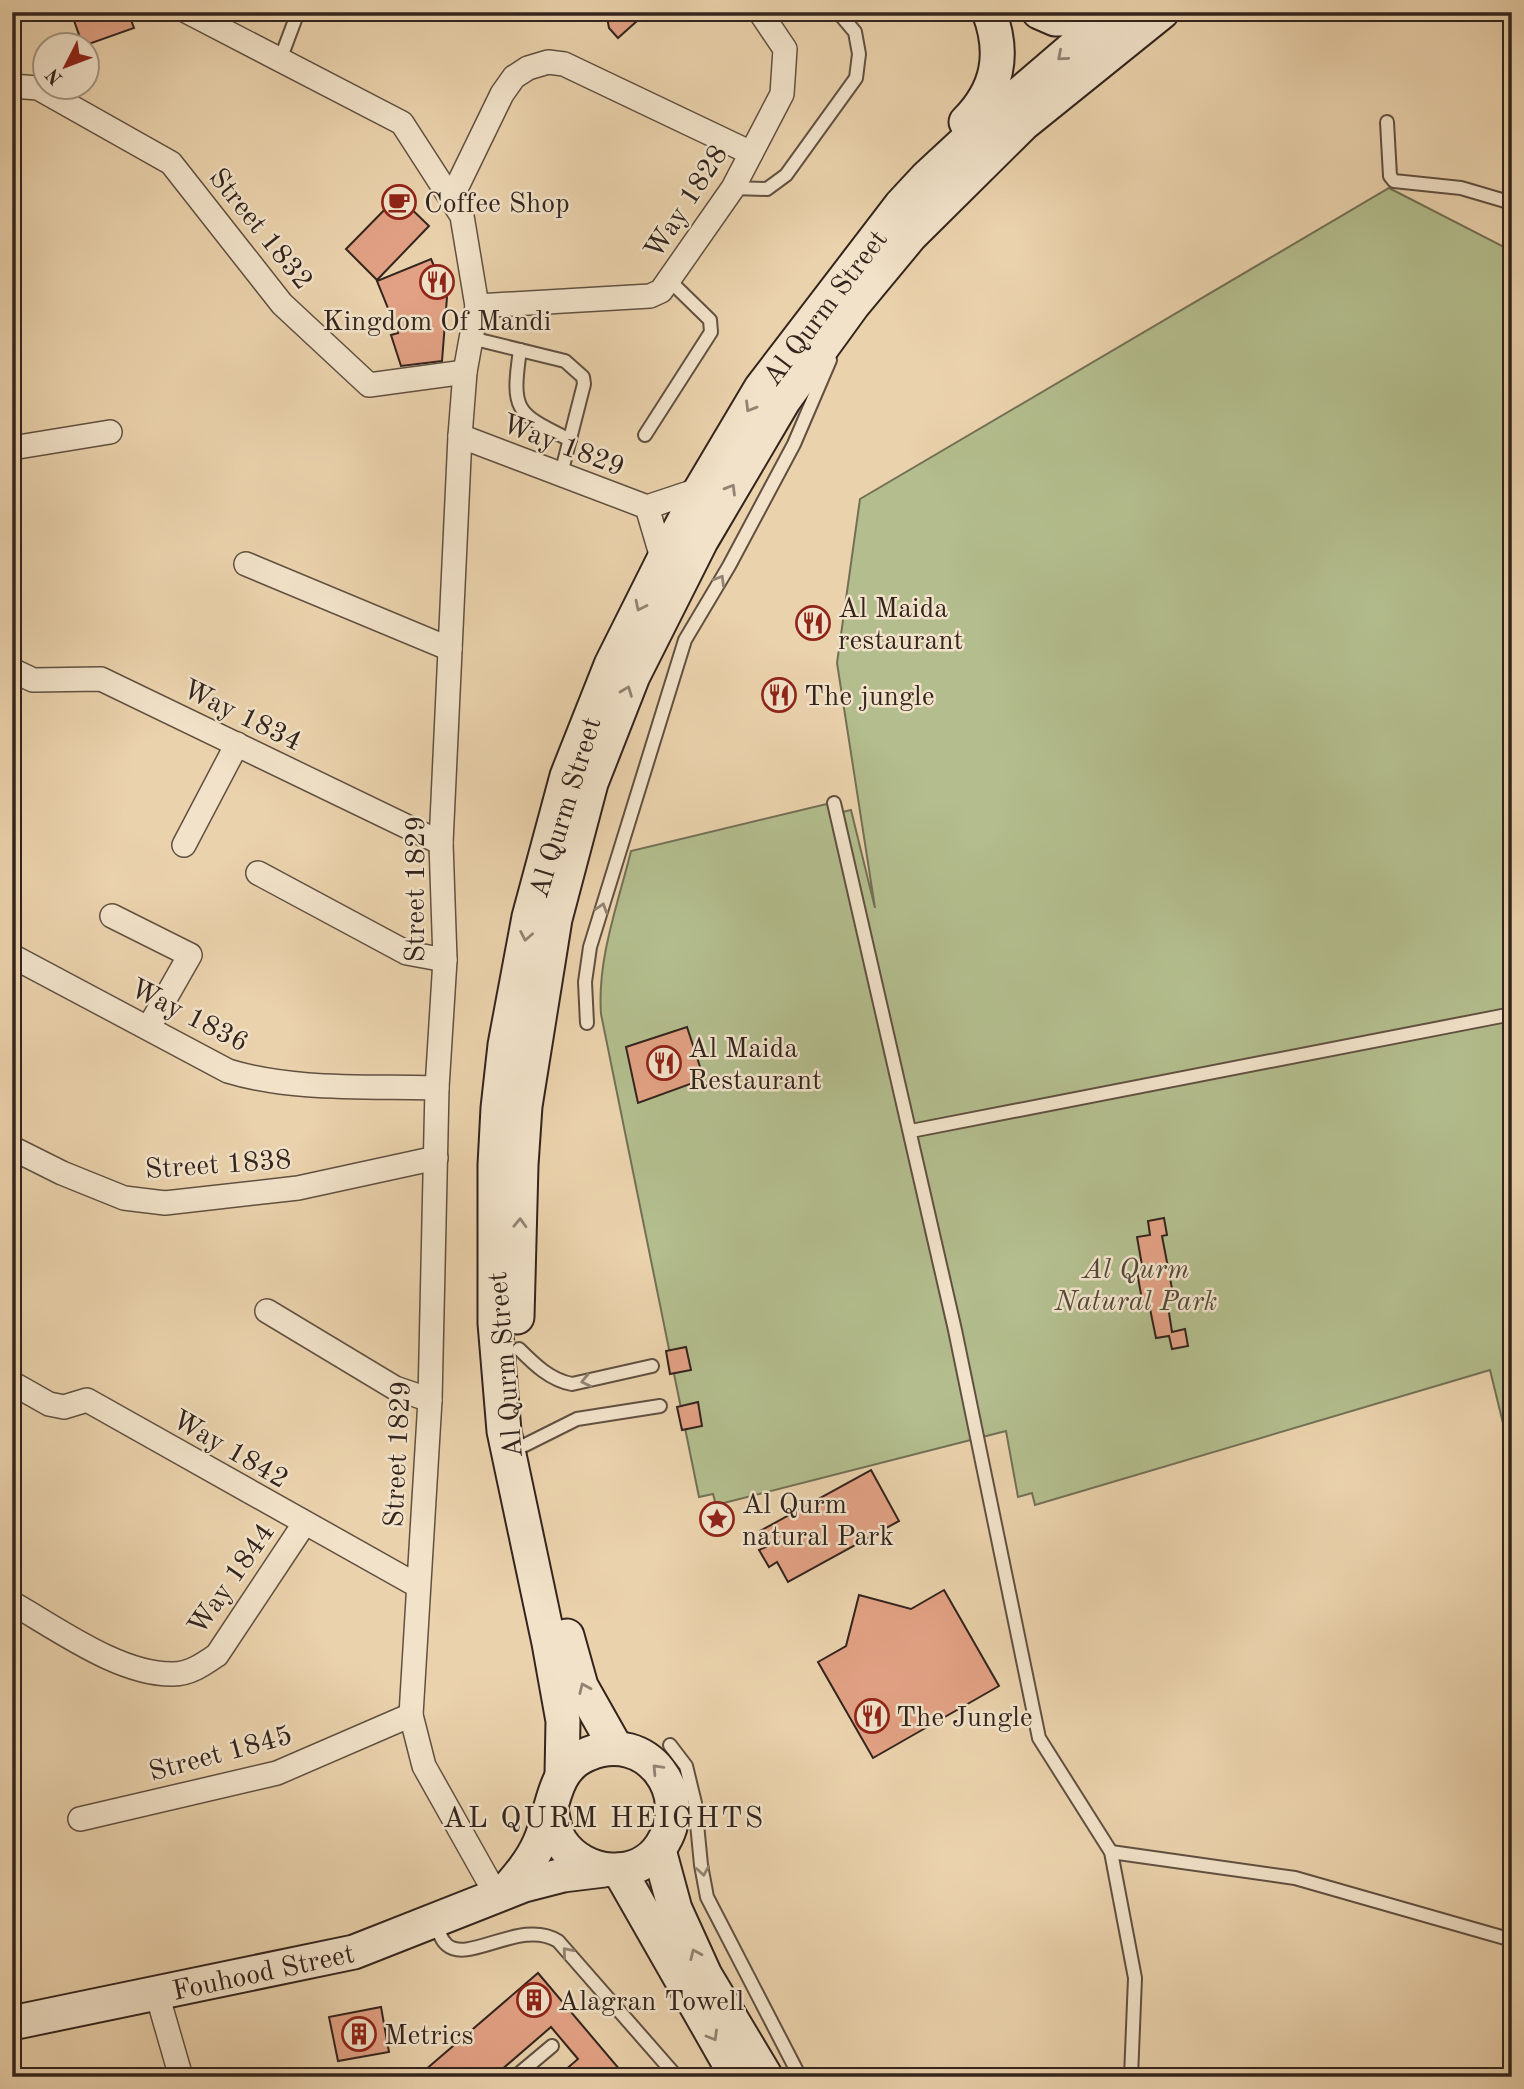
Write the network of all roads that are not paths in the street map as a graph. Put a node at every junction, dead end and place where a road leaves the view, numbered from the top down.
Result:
1 (188, 12) edge
2 (298, 12) edge
3 (760, 12) edge
4 (838, 12) edge
5 (989, 12) edge
6 (1039, 12) edge
7 (1162, 12) edge
8 (1110, 15) edge
9 (280, 60) junction
10 (12, 86) edge
11 (1387, 122) dead end
12 (751, 153) junction
13 (733, 188) junction
14 (452, 199) junction
15 (1512, 203) edge
16 (901, 205) junction
17 (670, 281) junction
18 (853, 305) junction
19 (477, 306) junction
20 (471, 338) junction
21 (520, 350) junction
22 (465, 372) junction
23 (110, 432) dead end
24 (645, 435) dead end
25 (460, 436) junction
26 (570, 440) junction
27 (12, 448) edge
28 (561, 474) junction
29 (701, 489) junction
30 (647, 507) junction
31 (663, 561) junction
32 (246, 564) dead end
33 (450, 649) junction
34 (12, 670) edge
35 (237, 744) junction
36 (834, 803) dead end
37 (441, 843) junction
38 (184, 845) dead end
39 (258, 873) dead end
40 (112, 916) dead end
41 (12, 956) edge
42 (445, 960) junction
43 (1512, 1014) edge
44 (587, 1023) dead end
45 (149, 1027) junction
46 (437, 1088) junction
47 (911, 1131) junction
48 (12, 1148) edge
49 (436, 1158) junction
50 (267, 1311) dead end
51 (519, 1349) junction
52 (652, 1366) dead end
53 (12, 1383) edge
54 (430, 1401) junction
55 (660, 1406) dead end
56 (525, 1444) junction
57 (304, 1524) junction
58 (418, 1586) junction
59 (12, 1603) edge
60 (411, 1715) junction
61 (670, 1745) dead end
62 (616, 1748) junction
63 (562, 1775) junction
64 (551, 1807) junction
65 (80, 1819) dead end
66 (659, 1850) junction
67 (1111, 1852) junction
68 (611, 1870) junction
69 (501, 1894) junction
70 (436, 1920) junction
71 (1512, 1940) edge
72 (157, 1994) junction
73 (12, 2023) edge
74 (552, 2046) dead end
75 (181, 2077) edge
76 (515, 2077) edge
77 (677, 2077) edge
78 (737, 2077) edge
79 (766, 2077) edge
80 (800, 2077) edge
81 (1131, 2077) edge

1 - 9 street, Street 1829
2 - 9 lane
3 - 12 street, Way 1828
4 - 13 lane
5 - 16 main road
6 - 8 main road
7 - 18 main road, Al Qurm Street
8 -> 16 main road, Al Qurm Street
9 - 14 street, Street 1829
10 - 22 street, Street 1832
11 - 15 lane
12 - 13 street, Way 1828
12 - 14 street
13 - 17 street, Way 1828
14 - 19 street, Street 1829
16 -> 29 main road, Al Qurm Street
17 - 19 street, Way 1828
17 - 24 lane
44 -> 18 lane
51 -> 18 main road, Al Qurm Street
19 - 20 street, Street 1829
20 - 21 lane
20 - 22 street, Street 1829
21 - 26 lane
21 - 26 lane
22 - 25 street, Street 1829
23 - 27 street
25 - 28 street, Way 1829
25 - 33 street, Street 1829
26 - 28 lane
28 - 30 street, Way 1829
29 - 30 street, Way 1829
29 - 31 main road, Al Qurm Street
30 - 31 street, Way 1829
31 -> 63 main road, Al Qurm Street
32 - 33 street
33 - 37 street, Street 1829
34 - 35 street, Way 1834
35 - 37 street, Way 1834
35 - 38 street
36 - 47 lane
37 - 42 street, Street 1829
39 - 42 street
40 - 45 street
41 - 45 street, Way 1836
42 - 46 street, Street 1829
43 - 47 lane
45 - 46 street, Way 1836
46 - 49 street, Street 1829
47 - 67 lane
48 - 49 street, Street 1838
49 - 54 street, Street 1829
50 - 54 street
52 -> 51 lane
51 - 56 main road, Al Qurm Street
53 - 57 street, Way 1842
54 - 58 street, Street 1829
55 - 56 lane
62 -> 56 main road, Al Qurm Street
57 - 58 street, Way 1842
57 - 59 street, Way 1844
58 - 60 street, Street 1829
60 - 65 street, Street 1845
60 - 69 street, Street 1829
61 -> 80 lane
62 - 63 main road
66 -> 62 main road
63 - 64 main road
64 - 68 main road
64 - 69 main road, Fouhood Street
66 - 68 main road
79 -> 66 main road
67 - 71 lane
67 - 81 lane
68 - 69 main road, Fouhood Street
68 -> 78 main road
69 - 70 main road, Fouhood Street
70 - 72 main road, Fouhood Street
77 -> 70 lane
72 - 73 main road, Fouhood Street
72 - 75 street
74 - 76 lane

